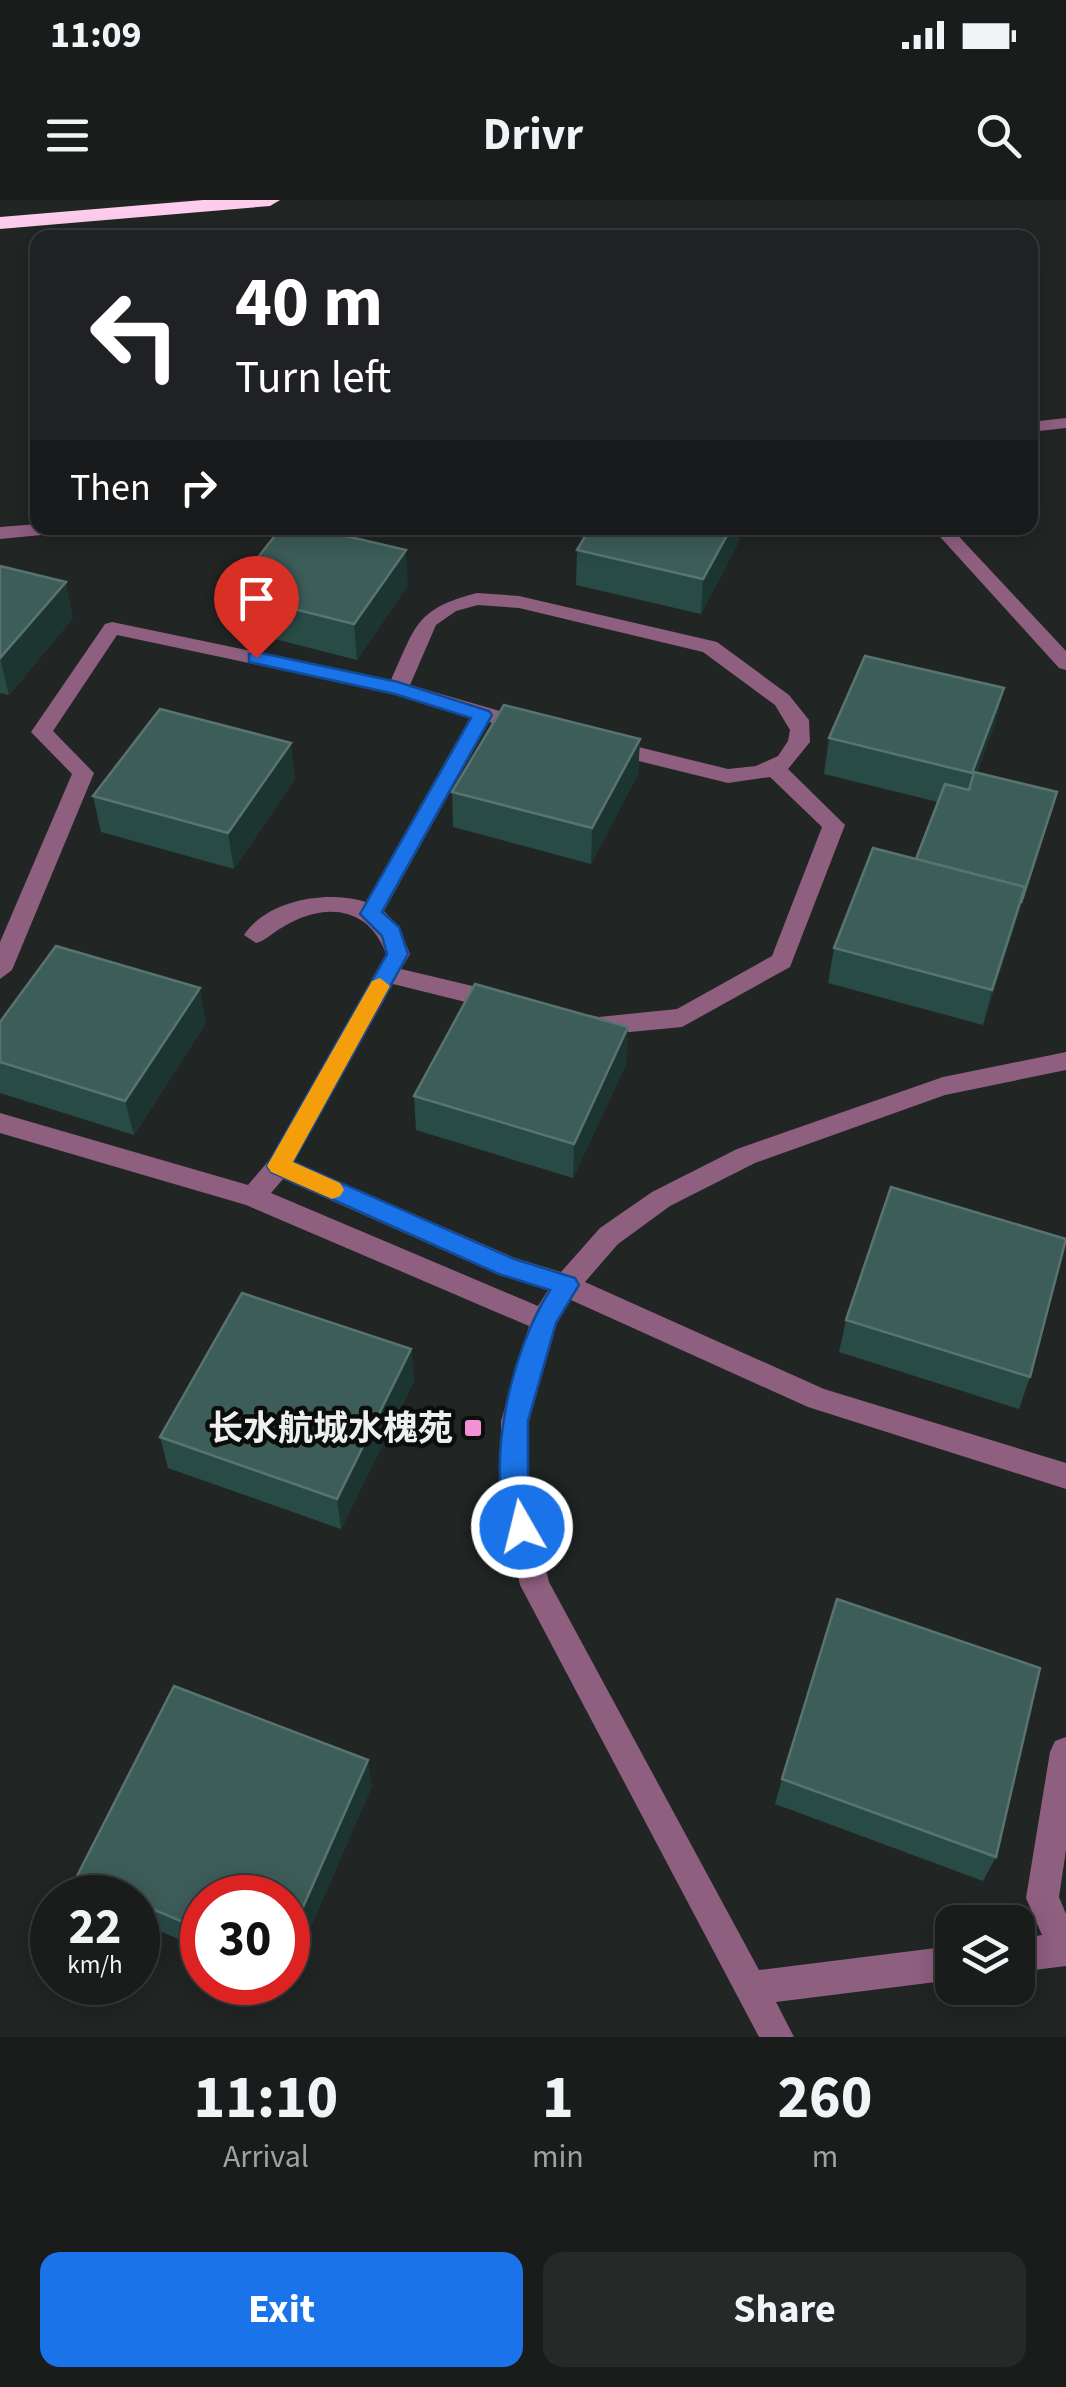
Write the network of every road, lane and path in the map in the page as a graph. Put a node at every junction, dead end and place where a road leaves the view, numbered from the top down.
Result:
1 (57, 200) edge
2 (270, 200) edge
3 (0, 204) edge
4 (0, 223) edge
5 (1066, 423) edge
6 (1038, 426) edge
7 (30, 530) edge
8 (0, 533) edge
9 (947, 535) edge
10 (1066, 663) edge
11 (398, 688) junction
12 (482, 715) junction
13 (558, 734) edge
14 (596, 743) edge
15 (774, 768) junction
16 (370, 914) junction
17 (256, 935) dead end
18 (0, 970) edge
19 (386, 974) junction
20 (522, 1007) edge
21 (560, 1017) edge
22 (1066, 1060) edge
23 (0, 1124) edge
24 (279, 1166) junction
25 (253, 1197) junction
26 (566, 1285) junction
27 (544, 1320) junction
28 (1066, 1476) edge
29 (1066, 1752) edge
30 (1065, 1949) edge
31 (1035, 1953) edge
32 (935, 1965) edge
33 (750, 1988) junction
34 (777, 2037) edge

1 - 3 highway
2 - 4 highway
5 - 6 street
7 - 8 street
9 - 10 street
11 - 12 street
11 - 15 street
11 - 18 street
12 - 13 street
12 - 16 street
14 - 15 street
15 - 21 street
16 - 17 street
16 - 19 street
19 - 20 street
19 - 24 street
22 - 26 street
23 - 25 street
24 - 25 street
24 - 26 street
25 - 27 street
26 - 27 street
26 - 28 street
27 - 33 street
29 - 30 street
30 - 31 street
32 - 33 street
33 - 34 street

